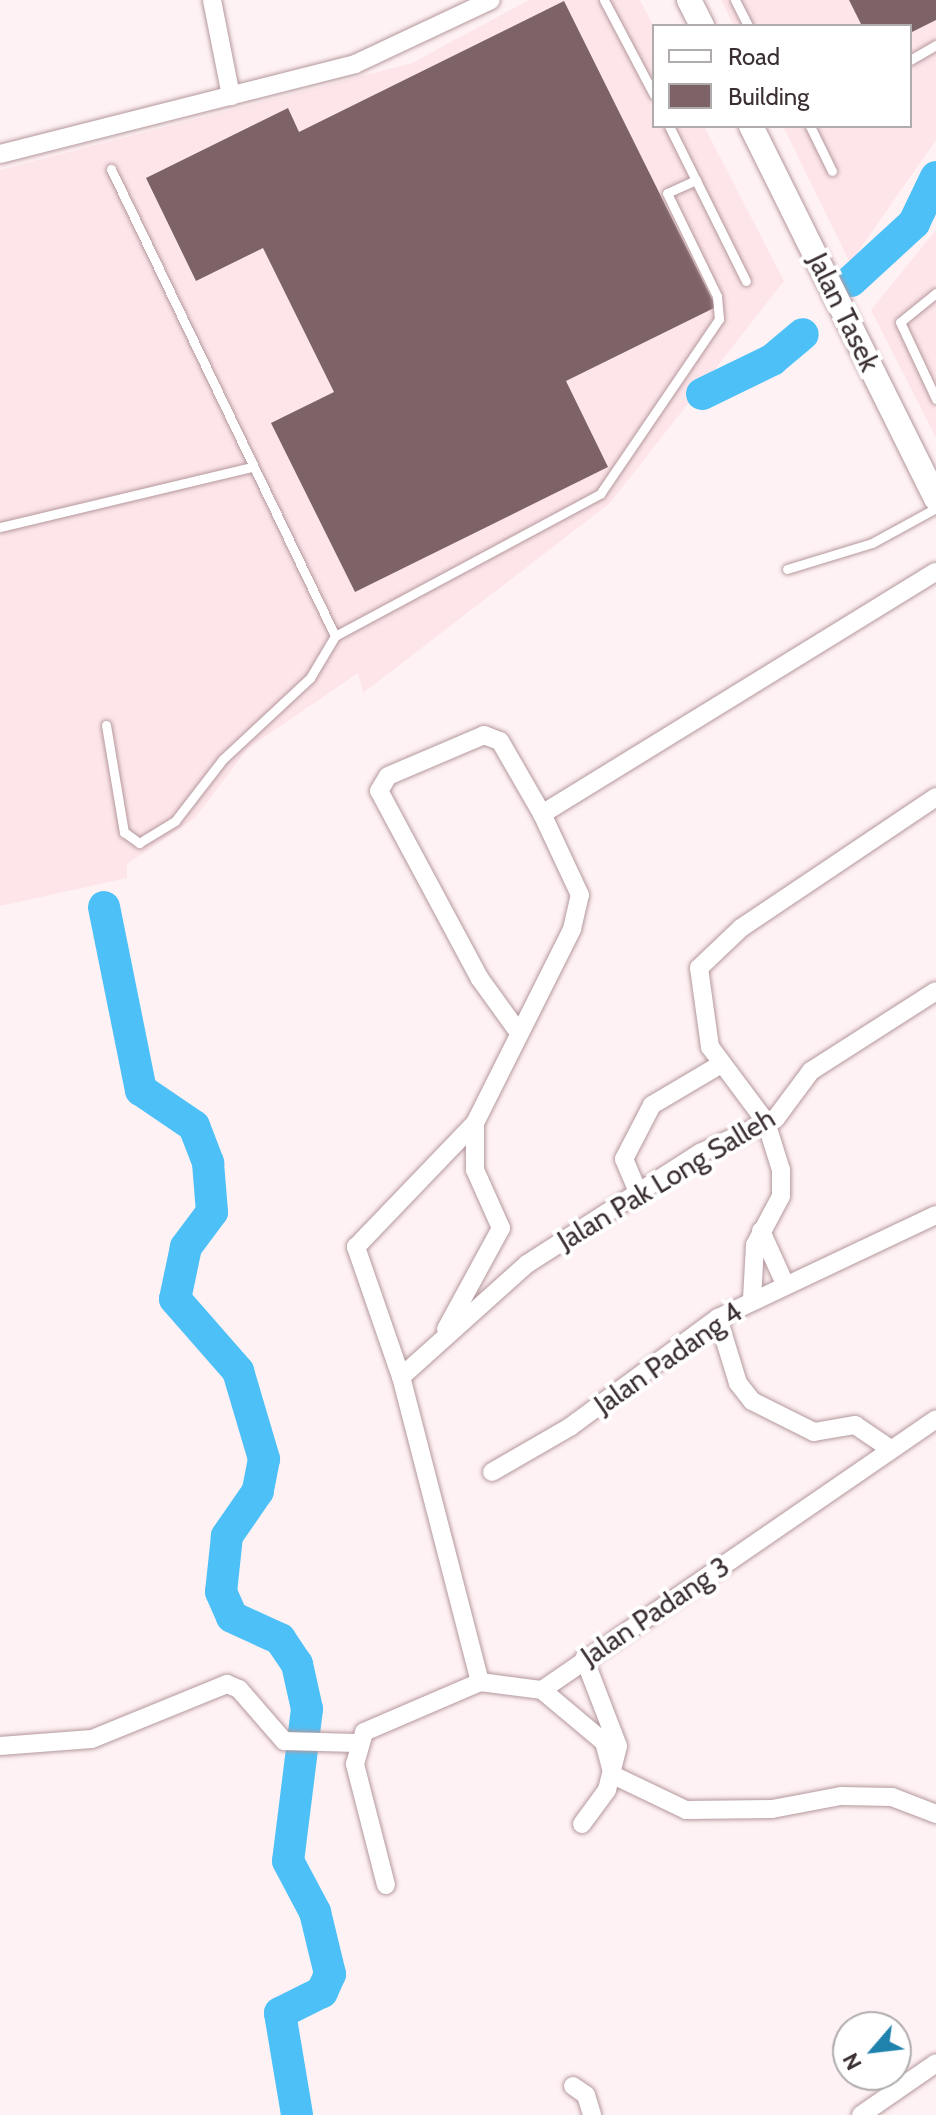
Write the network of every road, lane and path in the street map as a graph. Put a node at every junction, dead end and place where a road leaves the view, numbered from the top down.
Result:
1 (212, 0) edge
2 (491, 0) edge
3 (604, 0) edge
4 (689, 0) edge
5 (735, 0) edge
6 (701, 24) edge
7 (747, 24) edge
8 (936, 45) edge
9 (912, 59) edge
10 (650, 79) edge
11 (231, 96) junction
12 (670, 128) edge
13 (752, 128) edge
14 (811, 128) edge
15 (0, 154) edge
16 (111, 169) dead end
17 (832, 171) dead end
18 (696, 180) junction
19 (746, 281) dead end
20 (936, 293) edge
21 (936, 399) edge
22 (251, 467) junction
23 (936, 499) edge
24 (936, 508) edge
25 (0, 527) edge
26 (787, 569) dead end
27 (936, 572) edge
28 (335, 636) junction
29 (106, 725) dead end
30 (936, 797) edge
31 (542, 814) junction
32 (936, 991) edge
33 (519, 1033) junction
34 (718, 1066) junction
35 (766, 1122) junction
36 (475, 1123) junction
37 (638, 1192) junction
38 (936, 1215) edge
39 (761, 1231) junction
40 (786, 1286) junction
41 (752, 1299) junction
42 (718, 1318) junction
43 (444, 1333) junction
44 (401, 1377) junction
45 (936, 1419) edge
46 (889, 1448) junction
47 (492, 1472) dead end
48 (584, 1658) junction
49 (480, 1682) junction
50 (542, 1690) junction
51 (357, 1743) junction
52 (0, 1746) edge
53 (613, 1775) junction
54 (936, 1814) edge
55 (582, 1824) dead end
56 (386, 1885) dead end
57 (936, 2063) edge
58 (573, 2086) dead end
59 (592, 2115) edge
60 (861, 2115) edge

1 - 11 street
2 - 11 street
3 - 10 lane
4 - 6 main road
5 - 7 lane
8 - 9 lane
11 - 15 street
12 - 18 lane
13 - 23 main road, Jalan Tasek
14 - 17 lane
16 - 22 lane
18 - 19 lane
18 - 28 lane
20 - 21 lane
22 - 25 lane
22 - 28 lane
24 - 26 lane
27 - 31 street
28 - 29 lane
30 - 34 street
31 - 33 street
31 - 33 street
32 - 35 street, Jalan Pak Long Salleh
33 - 36 street
34 - 35 street
34 - 37 street
35 - 37 street, Jalan Pak Long Salleh
35 - 39 street
36 - 43 street
36 - 44 street
37 - 43 street, Jalan Pak Long Salleh
38 - 40 street, Jalan Padang 4
39 - 40 street
39 - 41 street
40 - 41 street, Jalan Padang 4
41 - 42 street, Jalan Padang 4
42 - 46 street
42 - 47 street, Jalan Padang 4
43 - 44 street, Jalan Pak Long Salleh
44 - 49 street
45 - 46 street, Jalan Padang 3
46 - 48 street, Jalan Padang 3
48 - 50 street, Jalan Padang 3
48 - 53 street
49 - 50 street
49 - 51 street
50 - 53 street
51 - 52 street
51 - 56 street
53 - 54 street
53 - 55 street
57 - 60 street
58 - 59 street

